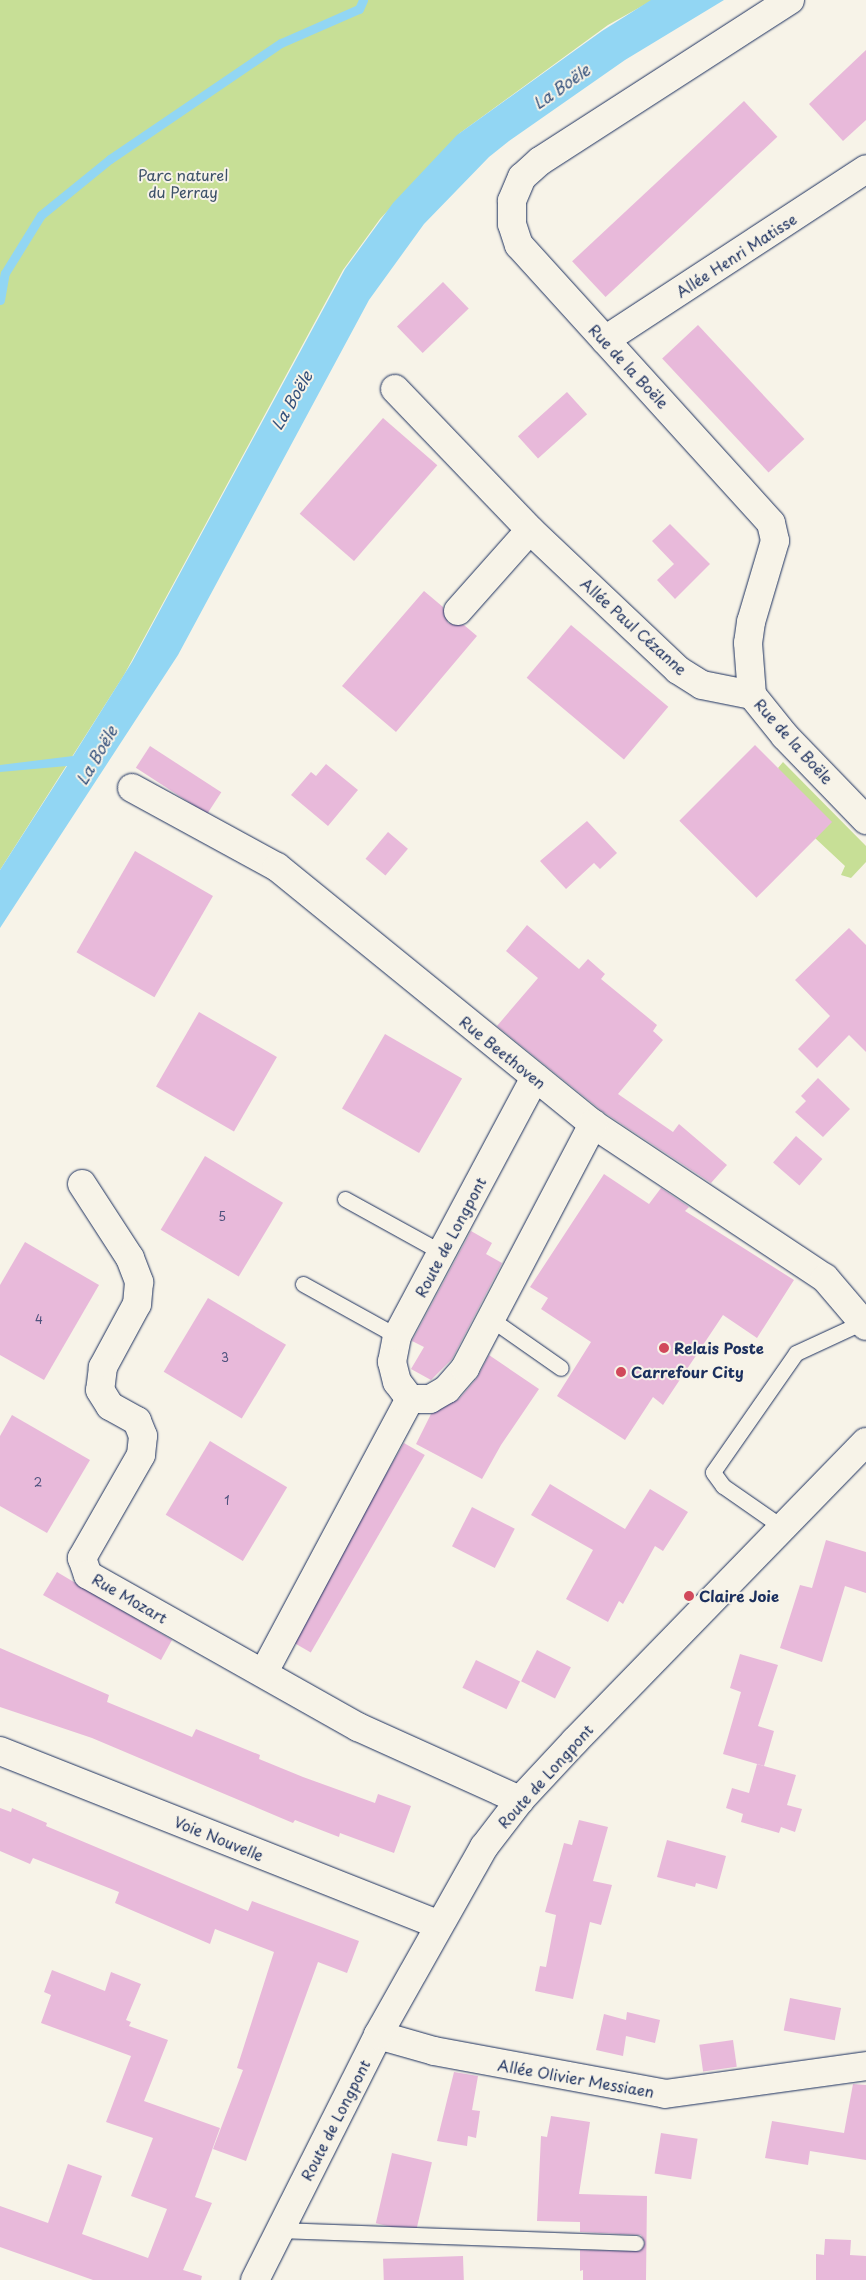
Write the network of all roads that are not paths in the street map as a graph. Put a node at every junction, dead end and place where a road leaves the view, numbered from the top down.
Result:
1 (790, 0) edge
2 (866, 169) edge
3 (605, 340) junction
4 (396, 389) dead end
5 (530, 530) junction
6 (458, 611) dead end
7 (752, 695) junction
8 (132, 788) dead end
9 (866, 820) edge
10 (535, 1078) junction
11 (593, 1124) junction
12 (82, 1184) dead end
13 (345, 1199) dead end
14 (441, 1252) junction
15 (303, 1284) dead end
16 (491, 1319) junction
17 (864, 1324) edge
18 (397, 1336) junction
19 (561, 1368) dead end
20 (410, 1399) junction
21 (866, 1442) edge
22 (782, 1527) junction
23 (264, 1672) junction
24 (0, 1751) edge
25 (520, 1800) junction
26 (438, 1924) junction
27 (378, 2035) junction
28 (866, 2066) edge
29 (279, 2230) junction
30 (636, 2243) dead end
31 (255, 2280) edge

1 - 3 street, Rue de la Boële
2 - 3 street, Allée Henri Matisse
3 - 7 street, Rue de la Boële
4 - 5 street, Allée Paul Cézanne
5 - 6 street
5 - 7 street, Allée Paul Cézanne
7 - 9 street, Rue de la Boële
8 - 10 street, Rue Beethoven
10 - 11 street, Rue Beethoven
10 - 14 street, Route de Longpont
11 - 16 street
11 - 17 street, Rue Beethoven
12 - 23 street, Rue Mozart
13 - 14 lane
14 - 18 street, Route de Longpont
15 - 18 lane
16 - 19 lane
16 - 20 street
17 - 22 lane
18 - 20 street, Route de Longpont
20 - 23 street
21 - 22 street, Route de Longpont
22 - 25 street, Route de Longpont
23 - 25 street, Rue Mozart
24 - 26 street, Voie Nouvelle
25 - 26 street, Route de Longpont
26 - 27 street, Route de Longpont
27 - 28 street, Allée Olivier Messiaen
27 - 29 street, Route de Longpont
29 - 30 lane
29 - 31 street, Route de Longpont

